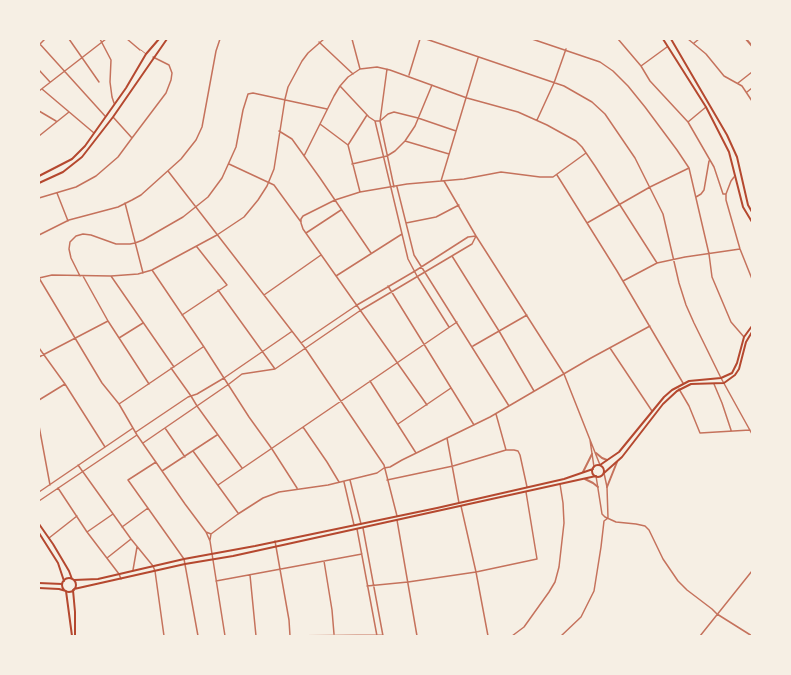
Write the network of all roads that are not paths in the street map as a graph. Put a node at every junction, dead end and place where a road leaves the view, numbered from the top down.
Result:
1 (45, 39) edge
2 (69, 39) edge
3 (100, 39) edge
4 (106, 39) edge
5 (127, 39) edge
6 (158, 39) edge
7 (167, 39) edge
8 (220, 39) edge
9 (324, 39) edge
10 (352, 39) edge
11 (420, 39) edge
12 (426, 39) edge
13 (532, 39) edge
14 (618, 39) edge
15 (663, 39) edge
16 (671, 39) edge
17 (688, 39) edge
18 (699, 39) edge
19 (746, 39) edge
20 (102, 42) junction
21 (319, 42) junction
22 (39, 44) edge
23 (694, 44) junction
24 (752, 46) edge
25 (668, 47) junction
26 (140, 50) joint
27 (566, 50) junction
28 (146, 54) junction
29 (82, 57) junction
30 (153, 58) junction
31 (478, 58) junction
32 (641, 66) junction
33 (360, 69) junction
34 (387, 69) junction
35 (39, 70) edge
36 (64, 71) junction
37 (752, 72) edge
38 (353, 74) junction
39 (408, 76) junction
40 (50, 82) junction
41 (99, 82) dead end
42 (554, 83) junction
43 (737, 83) junction
44 (432, 85) junction
45 (340, 86) junction
46 (752, 88) edge
47 (42, 89) junction
48 (39, 91) edge
49 (747, 92) junction
50 (467, 98) junction
51 (285, 99) junction
52 (752, 101) edge
53 (114, 103) junction
54 (706, 107) junction
55 (328, 109) junction
56 (39, 111) edge
57 (69, 112) junction
58 (367, 115) junction
59 (105, 116) junction
60 (113, 117) junction
61 (418, 118) junction
62 (537, 120) junction
63 (57, 121) junction
64 (375, 121) junction
65 (380, 121) junction
66 (688, 122) junction
67 (320, 124) junction
68 (279, 131) junction
69 (456, 131) junction
70 (94, 133) junction
71 (39, 136) edge
72 (132, 138) junction
73 (404, 141) junction
74 (348, 145) junction
75 (586, 153) junction
76 (449, 154) junction
77 (304, 156) junction
78 (387, 156) junction
79 (383, 157) junction
80 (709, 160) junction
81 (228, 164) junction
82 (352, 164) junction
83 (689, 168) junction
84 (168, 171) junction
85 (557, 175) junction
86 (39, 176) edge
87 (736, 176) junction
88 (442, 181) junction
89 (269, 182) junction
90 (39, 183) edge
91 (391, 187) junction
92 (396, 187) junction
93 (650, 187) junction
94 (360, 192) junction
95 (57, 193) junction
96 (726, 194) junction
97 (696, 197) junction
98 (39, 198) edge
99 (335, 200) junction
100 (126, 203) junction
101 (620, 204) junction
102 (459, 205) junction
103 (195, 207) junction
104 (341, 210) junction
105 (752, 212) edge
106 (68, 221) junction
107 (752, 222) edge
108 (301, 223) junction
109 (406, 223) junction
110 (587, 223) junction
111 (306, 233) junction
112 (402, 234) junction
113 (39, 235) edge
114 (217, 235) junction
115 (476, 236) junction
116 (135, 243) junction
117 (197, 246) junction
118 (740, 249) junction
119 (371, 253) junction
120 (709, 254) junction
121 (322, 255) junction
122 (451, 256) junction
123 (674, 259) junction
124 (657, 263) junction
125 (421, 267) junction
126 (152, 270) junction
127 (415, 271) junction
128 (424, 272) junction
129 (143, 273) junction
130 (80, 276) junction
131 (83, 276) junction
132 (111, 276) junction
133 (336, 276) junction
134 (417, 276) junction
135 (39, 278) edge
136 (752, 279) edge
137 (623, 282) junction
138 (388, 286) junction
139 (218, 290) junction
140 (392, 291) junction
141 (264, 295) junction
142 (357, 305) junction
143 (361, 310) junction
144 (182, 315) junction
145 (527, 316) junction
146 (108, 321) junction
147 (457, 322) junction
148 (143, 323) junction
149 (650, 326) junction
150 (752, 326) edge
151 (449, 327) junction
152 (499, 331) junction
153 (292, 332) junction
154 (752, 332) edge
155 (744, 337) junction
156 (76, 338) junction
157 (119, 338) junction
158 (301, 343) junction
159 (424, 345) junction
160 (204, 346) junction
161 (472, 346) junction
162 (39, 348) edge
163 (305, 348) junction
164 (610, 348) junction
165 (262, 352) junction
166 (44, 354) junction
167 (39, 357) edge
168 (397, 363) junction
169 (174, 367) junction
170 (171, 368) junction
171 (275, 369) junction
172 (564, 374) junction
173 (224, 378) junction
174 (722, 378) junction
175 (370, 381) junction
176 (683, 383) junction
177 (724, 383) junction
178 (65, 384) junction
179 (149, 384) junction
180 (229, 384) junction
181 (714, 384) junction
182 (452, 388) junction
183 (679, 389) junction
184 (534, 391) junction
185 (191, 396) junction
186 (39, 400) edge
187 (340, 401) junction
188 (119, 404) junction
189 (427, 405) junction
190 (197, 406) junction
191 (509, 406) junction
192 (652, 412) junction
193 (496, 414) junction
194 (398, 424) junction
195 (474, 425) junction
196 (39, 426) edge
197 (303, 427) junction
198 (133, 428) junction
199 (165, 428) junction
200 (750, 430) junction
201 (732, 431) junction
202 (136, 432) junction
203 (752, 434) edge
204 (137, 435) junction
205 (217, 435) junction
206 (589, 436) junction
207 (448, 438) junction
208 (143, 443) junction
209 (105, 447) junction
210 (272, 449) junction
211 (506, 450) junction
212 (193, 451) junction
213 (416, 453) junction
214 (596, 453) junction
215 (592, 454) junction
216 (185, 457) junction
217 (608, 460) junction
218 (156, 462) junction
219 (617, 462) junction
220 (600, 465) junction
221 (78, 466) junction
222 (453, 466) junction
223 (242, 468) junction
224 (384, 468) junction
225 (593, 468) junction
226 (81, 471) junction
227 (162, 471) junction
228 (583, 472) junction
229 (604, 473) junction
230 (596, 476) junction
231 (584, 478) junction
232 (350, 480) junction
233 (387, 480) junction
234 (339, 482) junction
235 (344, 482) junction
236 (560, 484) junction
237 (50, 485) junction
238 (218, 485) junction
239 (58, 487) junction
240 (598, 487) junction
241 (607, 487) junction
242 (527, 488) junction
243 (297, 489) junction
244 (39, 492) edge
245 (526, 492) junction
246 (39, 500) edge
247 (460, 503) junction
248 (461, 506) junction
249 (148, 508) junction
250 (113, 514) junction
251 (238, 514) junction
252 (77, 516) junction
253 (396, 516) junction
254 (608, 518) junction
255 (397, 520) junction
256 (39, 524) edge
257 (361, 524) junction
258 (354, 525) junction
259 (122, 527) junction
260 (363, 528) junction
261 (357, 529) junction
262 (87, 532) junction
263 (206, 532) junction
264 (39, 533) edge
265 (211, 534) junction
266 (40, 538) edge
267 (49, 538) junction
268 (131, 540) junction
269 (210, 541) junction
270 (275, 541) junction
271 (276, 546) junction
272 (137, 547) junction
273 (212, 554) junction
274 (362, 554) junction
275 (107, 558) junction
276 (184, 559) junction
277 (213, 559) junction
278 (324, 561) junction
279 (185, 564) junction
280 (153, 566) junction
281 (280, 569) junction
282 (155, 570) junction
283 (133, 571) junction
284 (752, 571) edge
285 (476, 572) junction
286 (119, 574) junction
287 (250, 575) junction
288 (121, 579) junction
289 (73, 580) junction
290 (216, 581) junction
291 (63, 582) junction
292 (408, 582) junction
293 (39, 583) edge
294 (367, 586) junction
295 (374, 586) junction
296 (39, 588) edge
297 (74, 589) junction
298 (66, 591) junction
299 (717, 614) junction
300 (334, 635) junction
301 (377, 635) edge
302 (383, 635) edge
303 (74, 636) edge
304 (164, 636) edge
305 (198, 636) edge
306 (225, 636) edge
307 (256, 636) edge
308 (280, 636) edge
309 (290, 636) edge
310 (417, 636) edge
311 (488, 636) edge
312 (512, 636) edge
313 (561, 636) edge
314 (700, 636) edge
315 (752, 636) edge

1 - 22 street
2 - 29 street
3 - 20 street
4 - 20 street
5 - 26 street
6 - 28 main road
7 - 30 main road
8 - 84 street
9 - 21 street
10 - 33 street
11 - 39 street
12 - 31 street
13 - 27 street
14 - 32 street
15 - 25 main road
16 - 105 main road
17 - 23 street
18 - 23 street
19 - 24 street
20 - 29 street
20 - 53 street
21 - 38 street
21 - 51 street
22 - 36 street
23 - 43 street
25 - 32 street
25 - 54 main road
26 - 28 street
27 - 42 street
27 - 83 street
28 - 53 main road
29 - 36 street
29 - 41 street
30 - 60 main road
30 - 72 street
31 - 42 street
31 - 50 street
32 - 66 street
33 - 34 street
33 - 38 street
34 - 39 street
34 - 65 street
35 - 40 street
36 - 40 street
36 - 59 street
37 - 43 street
38 - 45 street
39 - 44 street
40 - 47 street
42 - 62 street
42 - 93 street
43 - 49 street
44 - 50 street
44 - 61 street
45 - 55 street
45 - 58 street
46 - 49 street
47 - 48 street
47 - 57 street
49 - 52 street
50 - 62 street
50 - 69 street
51 - 55 street
51 - 68 street
51 - 81 street
53 - 59 main road
54 - 66 street
54 - 87 main road
55 - 67 street
56 - 63 street
57 - 63 street
57 - 70 street
58 - 64 street
58 - 74 street
59 - 70 main road
60 - 72 street
60 - 90 main road
61 - 65 street
61 - 69 street
61 - 73 street
62 - 75 street
63 - 71 street
64 - 65 street
64 - 79 street
65 - 78 street
66 - 80 street
67 - 74 street
67 - 77 street
68 - 77 street
68 - 89 street
69 - 76 street
70 - 86 main road
72 - 95 street
73 - 76 street
73 - 78 street
74 - 82 street
75 - 85 street
75 - 101 street
76 - 88 street
77 - 99 street
78 - 79 street
78 - 92 street
79 - 82 street
79 - 91 street
80 - 96 street
80 - 97 street
81 - 89 street
81 - 103 street
82 - 94 street
83 - 93 street
83 - 97 street
84 - 100 street
84 - 103 street
85 - 88 street
85 - 110 street
87 - 96 street
87 - 107 main road
88 - 92 street
88 - 102 street
89 - 108 street
89 - 114 street
91 - 92 street
91 - 94 street
91 - 112 street
92 - 109 street
93 - 101 street
93 - 123 street
94 - 99 street
95 - 98 street
95 - 106 street
96 - 118 street
97 - 120 street
99 - 104 street
99 - 108 street
100 - 106 street
100 - 116 street
101 - 110 street
101 - 124 street
102 - 109 street
102 - 115 street
103 - 114 street
103 - 116 street
104 - 111 street
104 - 119 street
106 - 113 street
108 - 111 street
109 - 125 street
110 - 137 street
111 - 121 street
112 - 119 street
112 - 127 street
114 - 117 street
114 - 141 street
115 - 122 street
115 - 125 street
115 - 145 street
116 - 129 street
116 - 130 street
117 - 126 street
117 - 139 street
118 - 120 street
118 - 136 street
119 - 133 street
120 - 123 street
120 - 155 street
121 - 133 street
121 - 141 street
122 - 128 street
122 - 152 street
123 - 124 street
123 - 174 street
124 - 137 street
125 - 127 street
125 - 128 street
126 - 129 street
126 - 144 street
127 - 134 street
127 - 138 street
128 - 134 street
128 - 147 street
129 - 132 street
130 - 131 street
130 - 135 street
131 - 132 street
131 - 146 street
132 - 148 street
133 - 142 street
134 - 140 street
134 - 151 street
135 - 156 street
137 - 149 street
138 - 140 street
138 - 142 street
139 - 144 street
139 - 165 street
140 - 143 street
140 - 159 street
141 - 153 street
142 - 143 street
142 - 158 street
143 - 163 street
143 - 168 street
144 - 160 street
145 - 152 street
145 - 172 street
146 - 156 street
146 - 157 street
147 - 151 street
147 - 161 street
148 - 157 street
148 - 169 street
149 - 164 street
149 - 176 street
150 - 155 main road
151 - 159 street
152 - 161 street
152 - 184 street
153 - 158 street
153 - 165 street
154 - 177 main road
155 - 174 main road
156 - 166 street
156 - 188 street
157 - 179 street
158 - 163 street
159 - 168 street
159 - 182 street
160 - 169 street
160 - 173 street
161 - 191 street
162 - 166 street
163 - 171 street
163 - 187 street
164 - 172 street
164 - 192 street
165 - 171 street
165 - 173 street
166 - 167 street
166 - 178 street
168 - 175 street
168 - 189 street
169 - 170 street
170 - 179 street
170 - 185 street
171 - 180 street
172 - 184 street
172 - 206 street
173 - 180 street
173 - 185 street
174 - 176 main road
174 - 177 street
175 - 187 street
175 - 194 street
176 - 192 main road
177 - 181 main road
177 - 200 street
178 - 186 street
178 - 209 street
179 - 188 street
180 - 190 street
180 - 210 street
181 - 183 main road
181 - 201 street
182 - 189 street
182 - 195 street
183 - 201 street
183 - 219 main road
184 - 191 street
185 - 190 street
185 - 202 street
187 - 197 street
187 - 224 street
188 - 198 street
189 - 194 street
190 - 199 street
190 - 205 street
191 - 193 street
192 - 217 main road
193 - 195 street
193 - 211 street
194 - 213 street
195 - 207 street
196 - 237 street
197 - 210 street
197 - 234 street
198 - 202 street
198 - 209 street
199 - 208 street
199 - 216 street
200 - 201 street
200 - 203 street
202 - 204 street
204 - 208 street
204 - 226 street
205 - 212 street
205 - 223 street
206 - 214 street
206 - 215 street
207 - 213 street
207 - 222 street
208 - 218 street
209 - 221 street
210 - 223 street
210 - 243 street
211 - 222 street
211 - 242 street
212 - 216 street
212 - 238 street
213 - 224 street
214 - 217 street
214 - 220 street
215 - 225 street
215 - 228 street
216 - 227 street
217 - 220 main road
218 - 227 street
218 - 249 street
219 - 229 main road
219 - 241 street
220 - 225 main road
220 - 229 main road
221 - 226 street
221 - 237 street
222 - 233 street
222 - 247 street
223 - 238 street
224 - 232 street
224 - 233 street
225 - 228 main road
225 - 230 main road
226 - 239 street
226 - 250 street
227 - 263 street
228 - 242 main road
229 - 230 main road
229 - 241 street
230 - 231 main road
230 - 240 street
231 - 236 main road
231 - 240 street
232 - 235 street
232 - 257 street
233 - 253 street
234 - 235 street
234 - 243 street
235 - 258 street
236 - 245 main road
236 - 312 street
237 - 244 street
238 - 251 street
239 - 246 street
239 - 252 street
240 - 254 street
241 - 254 street
242 - 247 main road
243 - 251 street
245 - 248 main road
245 - 285 street
247 - 253 main road
248 - 255 main road
248 - 285 street
249 - 259 street
249 - 276 street
250 - 259 street
250 - 262 street
251 - 265 street
252 - 262 street
252 - 267 street
253 - 257 main road
254 - 299 street
254 - 313 street
255 - 260 main road
255 - 292 street
256 - 267 main road
257 - 258 main road
258 - 270 main road
259 - 268 street
260 - 261 main road
260 - 295 street
261 - 271 main road
261 - 274 street
262 - 275 street
263 - 265 street
263 - 269 street
264 - 266 main road
265 - 269 street
266 - 291 main road
267 - 289 main road
268 - 272 street
268 - 275 street
269 - 273 street
270 - 271 street
270 - 273 main road
271 - 277 main road
271 - 281 street
272 - 280 street
272 - 283 street
273 - 276 main road
273 - 277 street
274 - 278 street
274 - 294 street
275 - 286 street
276 - 279 street
276 - 280 main road
277 - 279 main road
277 - 290 street
278 - 281 street
278 - 300 street
279 - 282 main road
279 - 305 street
280 - 282 street
280 - 283 main road
281 - 287 street
281 - 309 street
282 - 288 main road
282 - 304 street
283 - 286 main road
284 - 299 street
285 - 292 street
285 - 311 street
286 - 288 street
286 - 289 main road
287 - 290 street
287 - 307 street
288 - 297 main road
289 - 291 main road
289 - 297 main road
290 - 306 street
291 - 293 main road
291 - 298 main road
292 - 295 street
292 - 310 street
294 - 295 street
294 - 301 street
295 - 302 street
296 - 298 main road
297 - 298 main road
297 - 303 main road
298 - 303 main road
299 - 314 street
299 - 315 street
300 - 301 street
300 - 309 street
301 - 302 street
308 - 309 street

